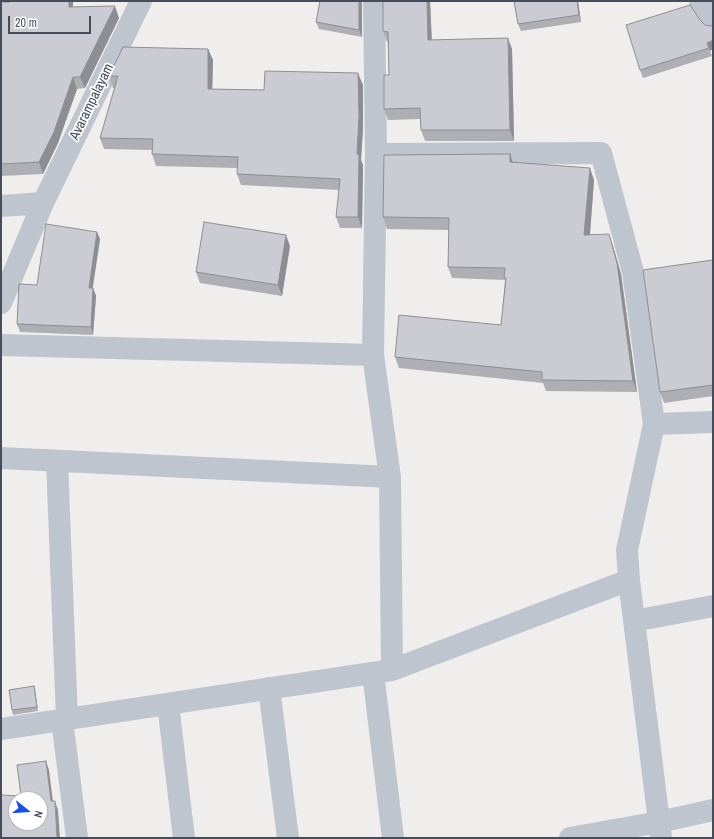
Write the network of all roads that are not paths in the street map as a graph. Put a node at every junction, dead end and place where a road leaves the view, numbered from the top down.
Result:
1 (142, 1) edge
2 (374, 1) edge
3 (700, 1) edge
4 (713, 21) edge
5 (376, 154) junction
6 (44, 203) junction
7 (1, 206) edge
8 (1, 303) edge
9 (1, 345) edge
10 (373, 355) junction
11 (713, 422) edge
12 (654, 424) junction
13 (1, 458) edge
14 (57, 461) junction
15 (390, 477) junction
16 (629, 580) junction
17 (713, 606) edge
18 (634, 621) junction
19 (383, 671) junction
20 (269, 688) junction
21 (168, 704) junction
22 (64, 719) junction
23 (1, 729) edge
24 (713, 810) edge
25 (660, 830) edge
26 (77, 838) edge
27 (184, 838) edge
28 (288, 838) edge
29 (393, 838) edge
30 (570, 838) edge

1 - 6 street, Avarampalayam
2 - 5 street
3 - 4 street
5 - 10 street
5 - 12 street
6 - 7 street
6 - 8 street, Avarampalayam
9 - 10 street
10 - 15 street
11 - 12 street
12 - 16 street
13 - 14 street
14 - 15 street
14 - 22 street
15 - 19 street
16 - 18 street
16 - 19 street
17 - 18 street
18 - 25 street
19 - 20 street
19 - 29 street
20 - 21 street
20 - 28 street
21 - 22 street
21 - 27 street
22 - 23 street
22 - 26 street
24 - 25 street
25 - 30 street

